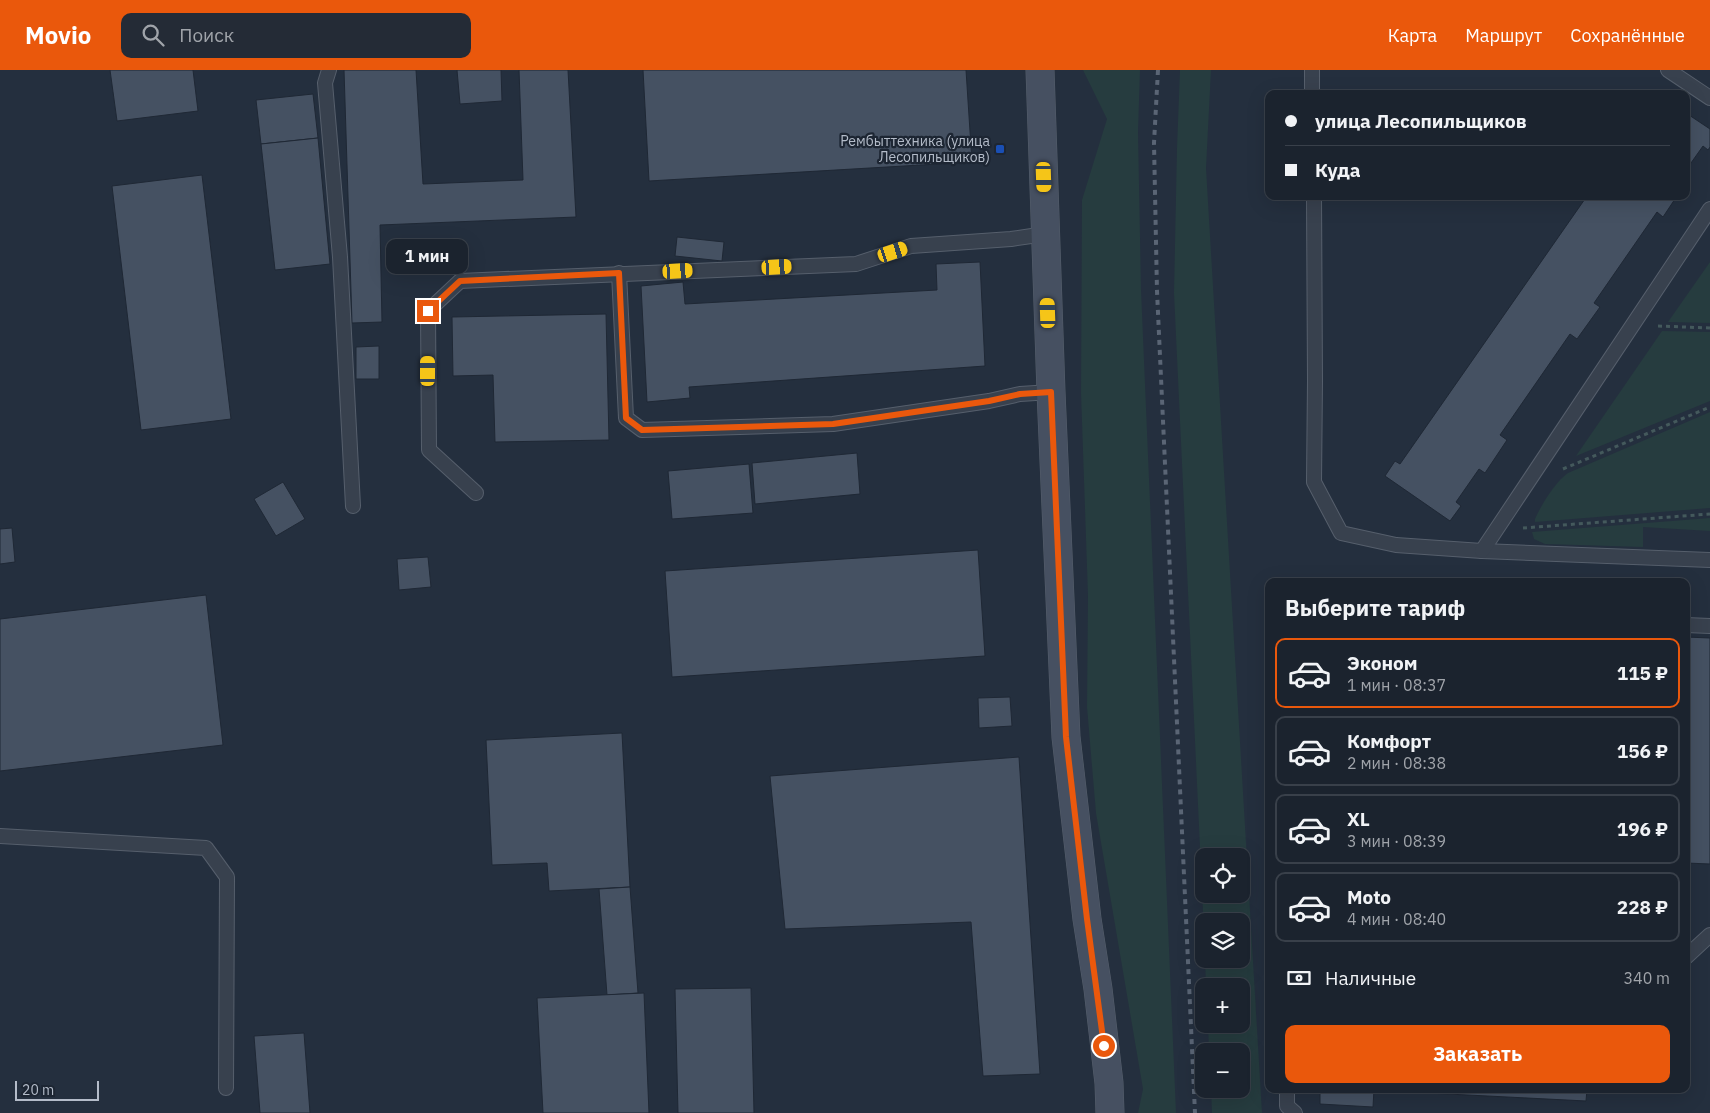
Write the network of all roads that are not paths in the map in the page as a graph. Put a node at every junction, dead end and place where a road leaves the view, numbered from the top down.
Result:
1 (329, 70) edge
2 (1040, 70) edge
3 (1312, 70) edge
4 (1668, 70) edge
5 (1312, 90) edge
6 (1710, 98) edge
7 (1314, 200) edge
8 (1710, 209) edge
9 (1045, 234) junction
10 (619, 273) junction
11 (1051, 392) junction
12 (476, 493) dead end
13 (353, 506) dead end
14 (1482, 551) junction
15 (1710, 560) edge
16 (1690, 625) edge
17 (1710, 626) edge
18 (0, 836) edge
19 (1710, 935) edge
20 (1690, 953) edge
21 (226, 1088) dead end
22 (1287, 1093) edge
23 (1110, 1113) edge
24 (1295, 1113) edge

1 - 13 lane
2 - 9 main road
3 - 5 lane
4 - 6 lane
7 - 14 lane
8 - 14 lane
9 - 10 lane
9 - 11 main road
10 - 11 lane
10 - 12 lane
11 - 23 main road
14 - 15 lane
16 - 17 lane
18 - 21 lane
19 - 20 lane
22 - 24 lane

